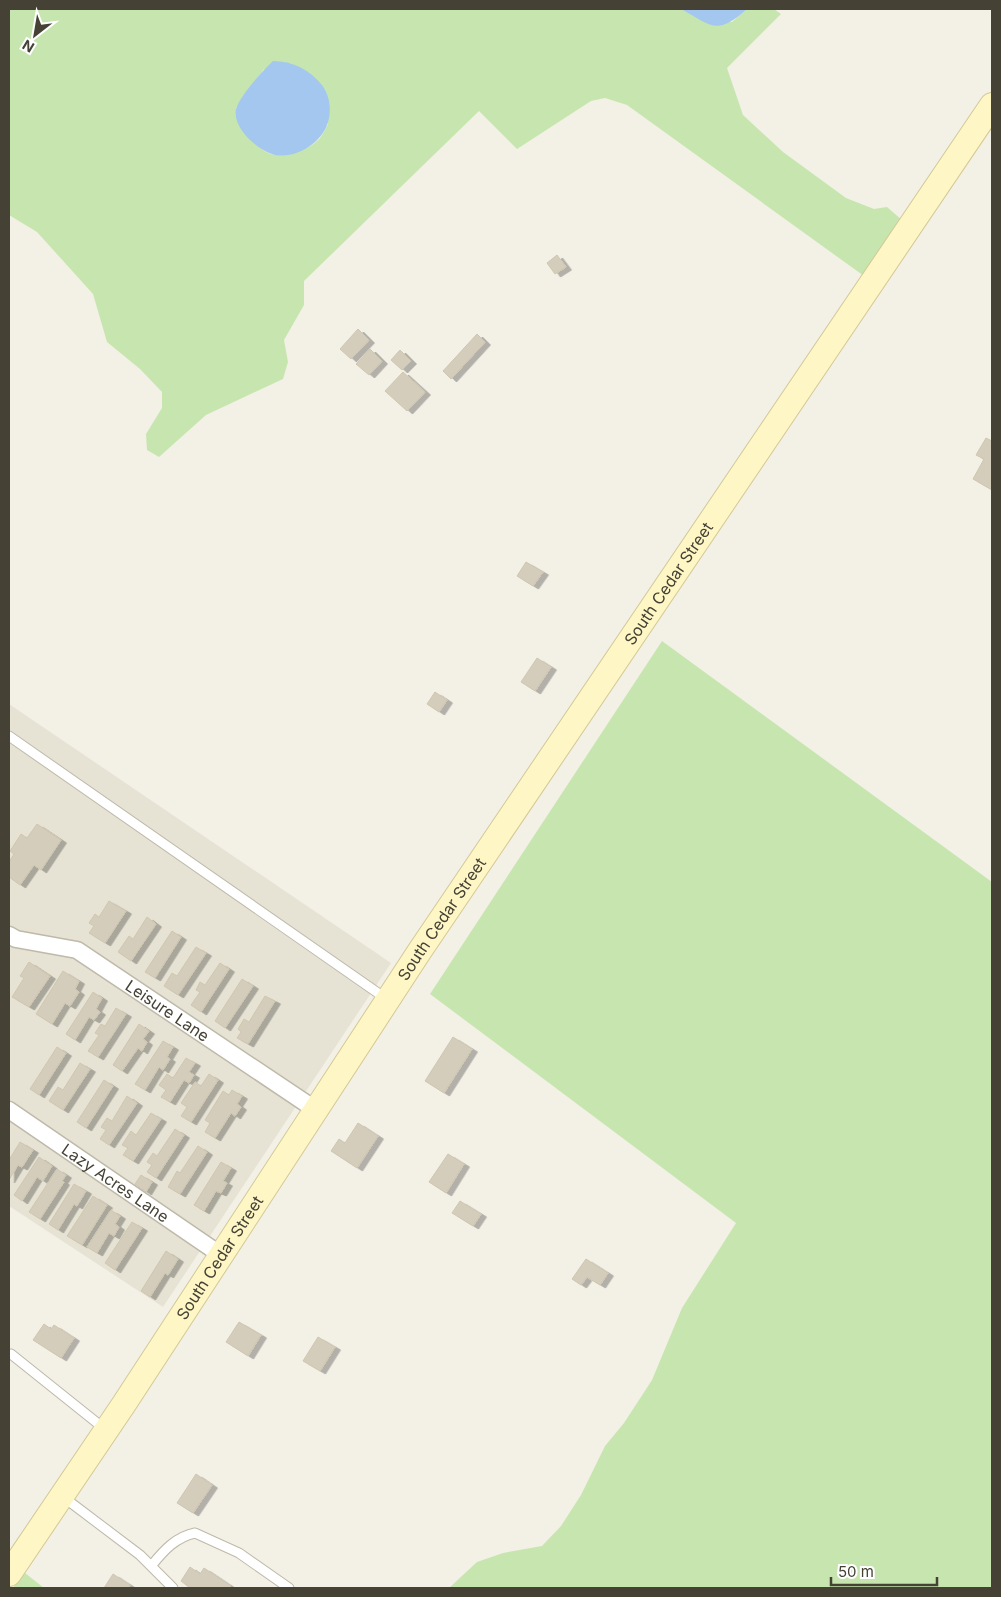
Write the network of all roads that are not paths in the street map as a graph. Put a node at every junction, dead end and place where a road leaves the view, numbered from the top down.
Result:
1 (992, 106) edge
2 (9, 736) edge
3 (9, 935) edge
4 (388, 1000) junction
5 (9, 1110) edge
6 (316, 1110) junction
7 (221, 1255) junction
8 (12, 1354) dead end
9 (106, 1430) junction
10 (62, 1496) junction
11 (152, 1564) junction
12 (9, 1574) edge
13 (173, 1588) edge
14 (289, 1588) edge

1 - 4 main road, South Cedar Street
2 - 4 lane
3 - 6 street, Leisure Lane
4 - 6 main road, South Cedar Street
5 - 7 street, Lazy Acres Lane
6 - 7 main road, South Cedar Street
7 - 9 main road, South Cedar Street
8 - 9 lane
9 - 10 main road, South Cedar Street
10 - 11 lane
10 - 12 main road, South Cedar Street
11 - 13 lane
11 - 14 lane

